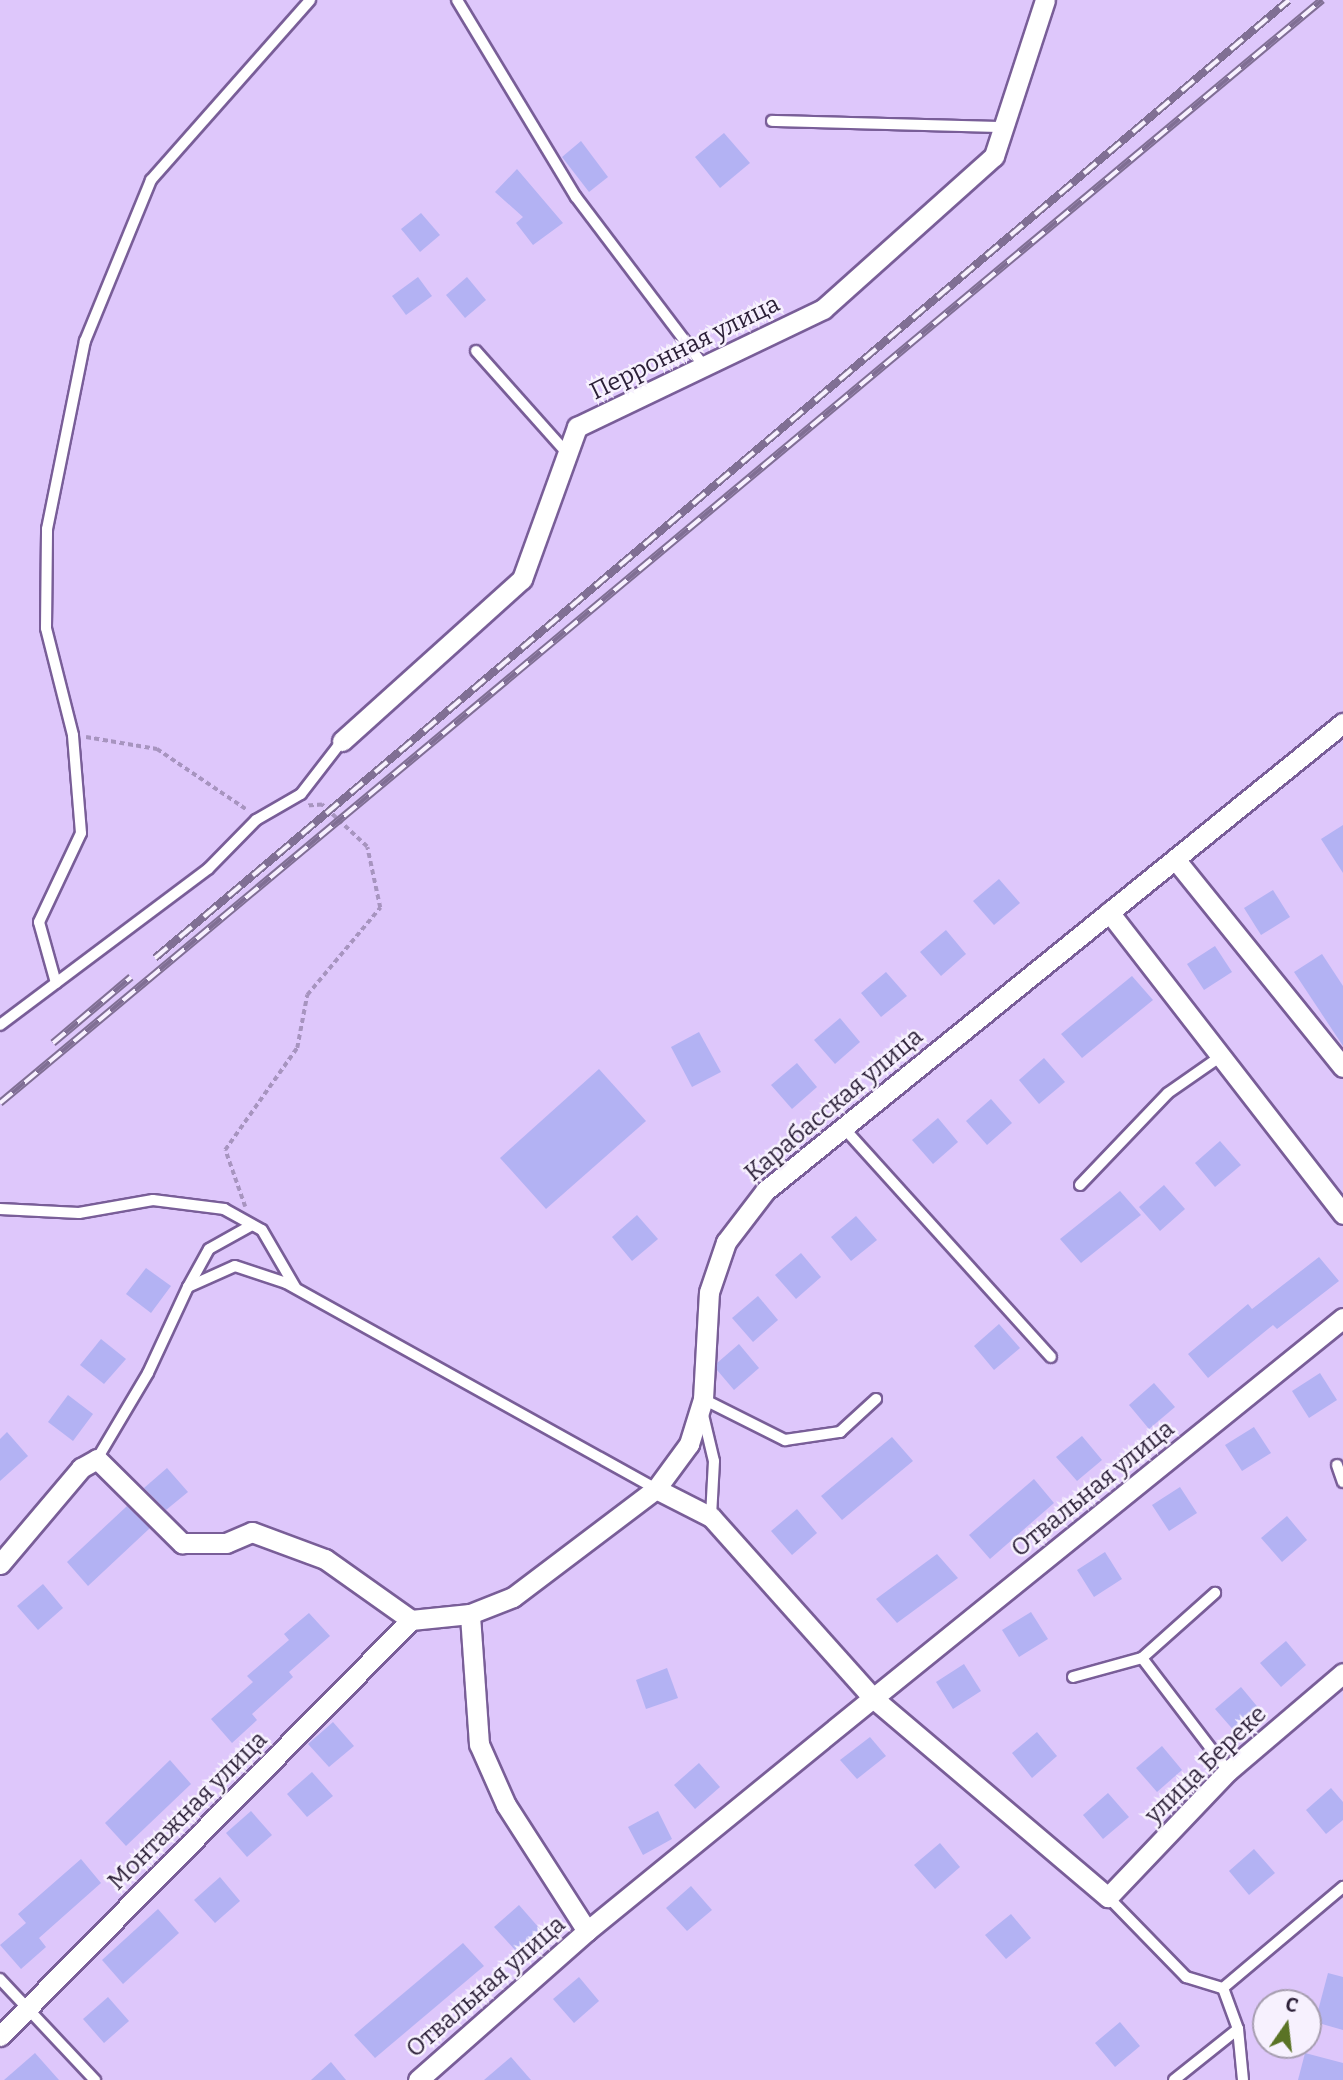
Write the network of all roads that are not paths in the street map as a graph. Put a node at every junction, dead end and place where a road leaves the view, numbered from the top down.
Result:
1 (310, 0) edge
2 (457, 0) edge
3 (1045, 0) edge
4 (772, 121) dead end
5 (1003, 127) junction
6 (476, 351) dead end
7 (704, 366) junction
8 (568, 454) junction
9 (1343, 723) edge
10 (342, 741) joint
11 (1175, 859) junction
12 (1109, 912) junction
13 (56, 983) junction
14 (0, 1025) edge
15 (1221, 1056) junction
16 (1343, 1067) edge
17 (843, 1127) junction
18 (1080, 1185) dead end
19 (0, 1209) edge
20 (1343, 1214) edge
21 (252, 1225) junction
22 (188, 1287) junction
23 (296, 1289) junction
24 (1343, 1318) edge
25 (1051, 1357) dead end
26 (876, 1399) dead end
27 (702, 1403) junction
28 (97, 1459) junction
29 (1336, 1465) dead end
30 (1343, 1482) edge
31 (656, 1489) junction
32 (711, 1517) junction
33 (0, 1564) edge
34 (1215, 1593) dead end
35 (470, 1614) junction
36 (411, 1620) junction
37 (1142, 1658) junction
38 (1343, 1673) edge
39 (1073, 1676) dead end
40 (873, 1698) junction
41 (1228, 1771) junction
42 (1342, 1889) edge
43 (1108, 1897) junction
44 (587, 1931) junction
45 (0, 1979) edge
46 (1223, 1988) junction
47 (26, 2010) junction
48 (1238, 2029) junction
49 (0, 2036) edge
50 (95, 2080) edge
51 (418, 2080) edge
52 (1174, 2080) edge
53 (1243, 2080) edge

1 - 13 lane
2 - 7 lane
3 - 5 street, Перронная улица
4 - 5 lane
5 - 7 street, Перронная улица
6 - 8 lane
7 - 8 street, Перронная улица
8 - 10 street, Перронная улица
9 - 11 street, Карабасская улица
10 - 13 lane
11 - 12 street, Карабасская улица
11 - 16 street
12 - 15 street
12 - 17 street, Карабасская улица
13 - 14 lane
15 - 18 lane
15 - 20 street
17 - 25 lane
17 - 27 street, Карабасская улица
19 - 21 lane
21 - 22 lane
21 - 23 lane
22 - 23 lane
22 - 28 lane
23 - 31 lane
24 - 40 street, Отвальная улица
26 - 27 lane
27 - 31 street, Карабасская улица
27 - 32 lane
28 - 33 street
28 - 36 street
29 - 30 lane
31 - 32 street
31 - 35 street, Карабасская улица
32 - 40 street
34 - 37 lane
35 - 36 street, Карабасская улица
35 - 44 street, Отвальная улица
36 - 47 street, Монтажная улица
37 - 39 lane
37 - 41 lane
38 - 41 street, улица Береке
40 - 43 street
40 - 44 street, Отвальная улица
41 - 43 street, улица Береке
42 - 46 lane
43 - 46 lane
44 - 51 street, Отвальная улица
45 - 47 lane
46 - 48 lane
47 - 49 street, Монтажная улица
47 - 50 lane
48 - 52 lane
48 - 53 lane

